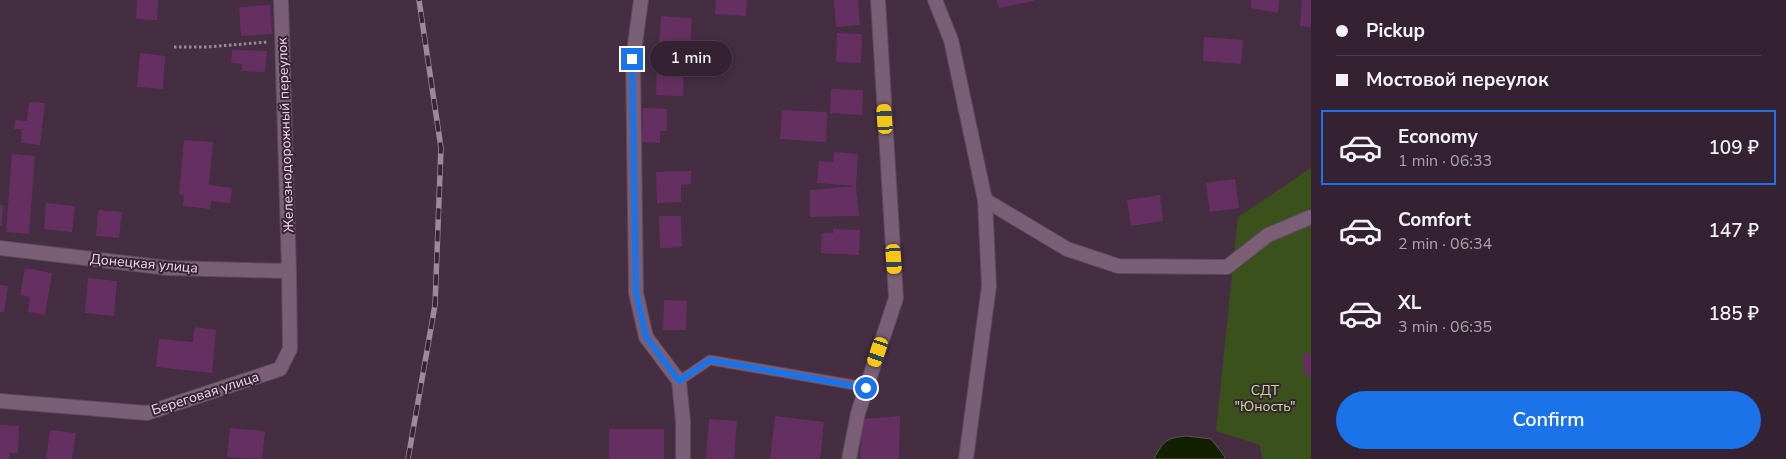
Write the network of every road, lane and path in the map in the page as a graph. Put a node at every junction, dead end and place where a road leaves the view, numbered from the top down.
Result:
1 (281, 0) edge
2 (641, 0) edge
3 (878, 0) edge
4 (936, 0) edge
5 (281, 41) junction
6 (174, 47) dead end
7 (985, 200) junction
8 (1311, 217) edge
9 (0, 248) edge
10 (289, 270) junction
11 (679, 381) junction
12 (866, 388) junction
13 (0, 401) edge
14 (683, 459) edge
15 (849, 459) edge
16 (966, 459) edge

1 - 5 street, Железнодорожный переулок
2 - 11 street
3 - 12 street
4 - 7 street
5 - 6 path
5 - 10 street, Железнодорожный переулок
7 - 8 street
7 - 16 street
9 - 10 street, Донецкая улица
10 - 13 street, Береговая улица
11 - 12 lane
11 - 14 street
12 - 15 street

